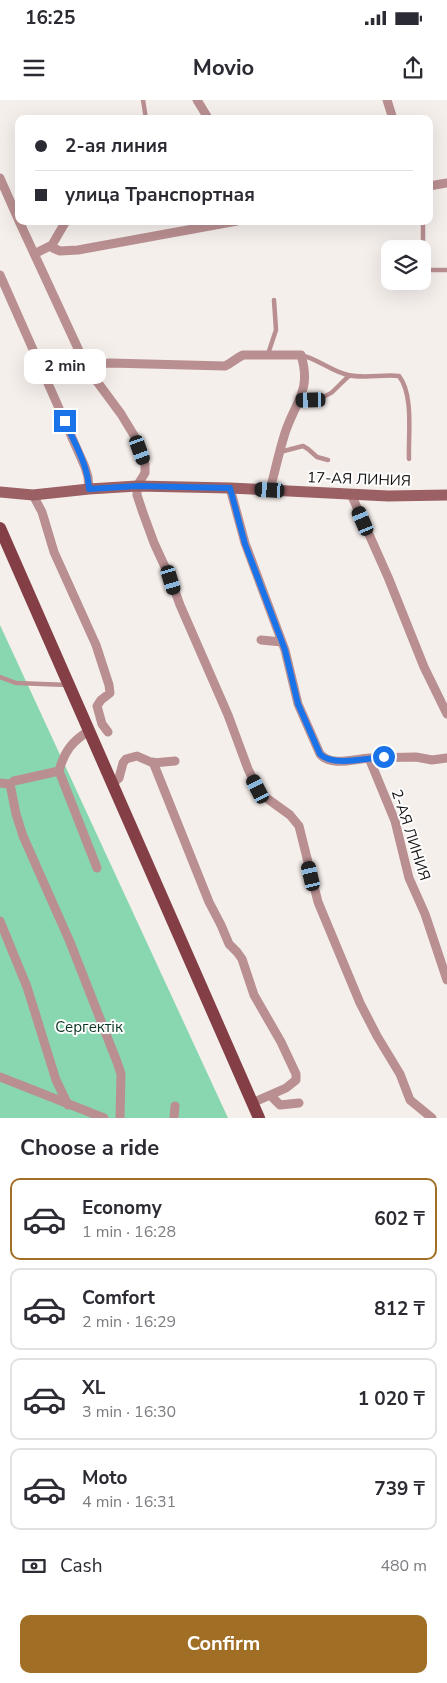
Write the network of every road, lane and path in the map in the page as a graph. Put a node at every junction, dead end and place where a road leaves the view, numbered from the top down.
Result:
1 (143, 100) edge
2 (197, 100) edge
3 (387, 100) edge
4 (145, 115) edge
5 (206, 115) edge
6 (392, 115) edge
7 (0, 178) edge
8 (447, 182) edge
9 (433, 185) edge
10 (15, 210) edge
11 (22, 225) edge
12 (64, 225) edge
13 (217, 225) edge
14 (424, 225) dead end
15 (52, 245) junction
16 (34, 254) junction
17 (447, 270) edge
18 (0, 275) edge
19 (274, 300) dead end
20 (268, 354) junction
21 (301, 355) junction
22 (85, 365) junction
23 (349, 376) junction
24 (299, 400) junction
25 (280, 452) junction
26 (409, 459) dead end
27 (328, 460) dead end
28 (137, 486) junction
29 (230, 488) junction
30 (89, 489) junction
31 (270, 490) junction
32 (0, 492) edge
33 (351, 494) junction
34 (33, 495) junction
35 (447, 495) edge
36 (0, 528) edge
37 (261, 640) dead end
38 (282, 642) junction
39 (0, 677) edge
40 (69, 686) junction
41 (447, 714) edge
42 (89, 731) junction
43 (108, 732) dead end
44 (369, 758) junction
45 (447, 758) edge
46 (153, 762) junction
47 (175, 762) dead end
48 (59, 771) junction
49 (0, 783) edge
50 (10, 784) junction
51 (112, 784) junction
52 (97, 868) dead end
53 (0, 921) edge
54 (447, 980) edge
55 (0, 1077) edge
56 (273, 1094) junction
57 (252, 1102) junction
58 (299, 1103) dead end
59 (68, 1105) junction
60 (175, 1106) dead end
61 (104, 1118) edge
62 (120, 1118) edge
63 (174, 1118) edge
64 (259, 1118) edge
65 (432, 1118) edge

1 - 4 lane
2 - 5 street
3 - 6 street
7 - 10 street
8 - 9 street
11 - 16 street
12 - 15 street
13 - 15 street
14 - 17 lane
15 - 16 street
16 - 22 street
18 - 30 street
19 - 20 lane
20 - 21 street
20 - 22 street
21 - 23 lane
21 - 24 street
22 - 28 street
23 - 24 lane
23 - 26 lane
24 - 25 street
25 - 27 lane
25 - 31 street
28 - 29 street, 17-АЯ ЛИНИЯ
28 - 30 street, 17-АЯ ЛИНИЯ
28 - 65 street
29 - 31 street, 17-АЯ ЛИНИЯ
29 - 38 street
30 - 34 street, 17-АЯ ЛИНИЯ
31 - 33 street, 17-АЯ ЛИНИЯ
32 - 34 street, 17-АЯ ЛИНИЯ
33 - 35 street, 17-АЯ ЛИНИЯ
33 - 41 street
34 - 43 street
36 - 40 main road
37 - 38 street
38 - 44 street
39 - 40 lane
40 - 42 main road
42 - 48 street
42 - 51 main road
44 - 45 street
44 - 54 street, 2-АЯ ЛИНИЯ
46 - 47 street
46 - 51 street
46 - 56 street
48 - 50 street
48 - 52 street
49 - 50 street
50 - 62 street
51 - 57 main road
53 - 59 street
55 - 59 street
56 - 57 street
56 - 58 street
57 - 64 main road
59 - 61 street
60 - 63 street

